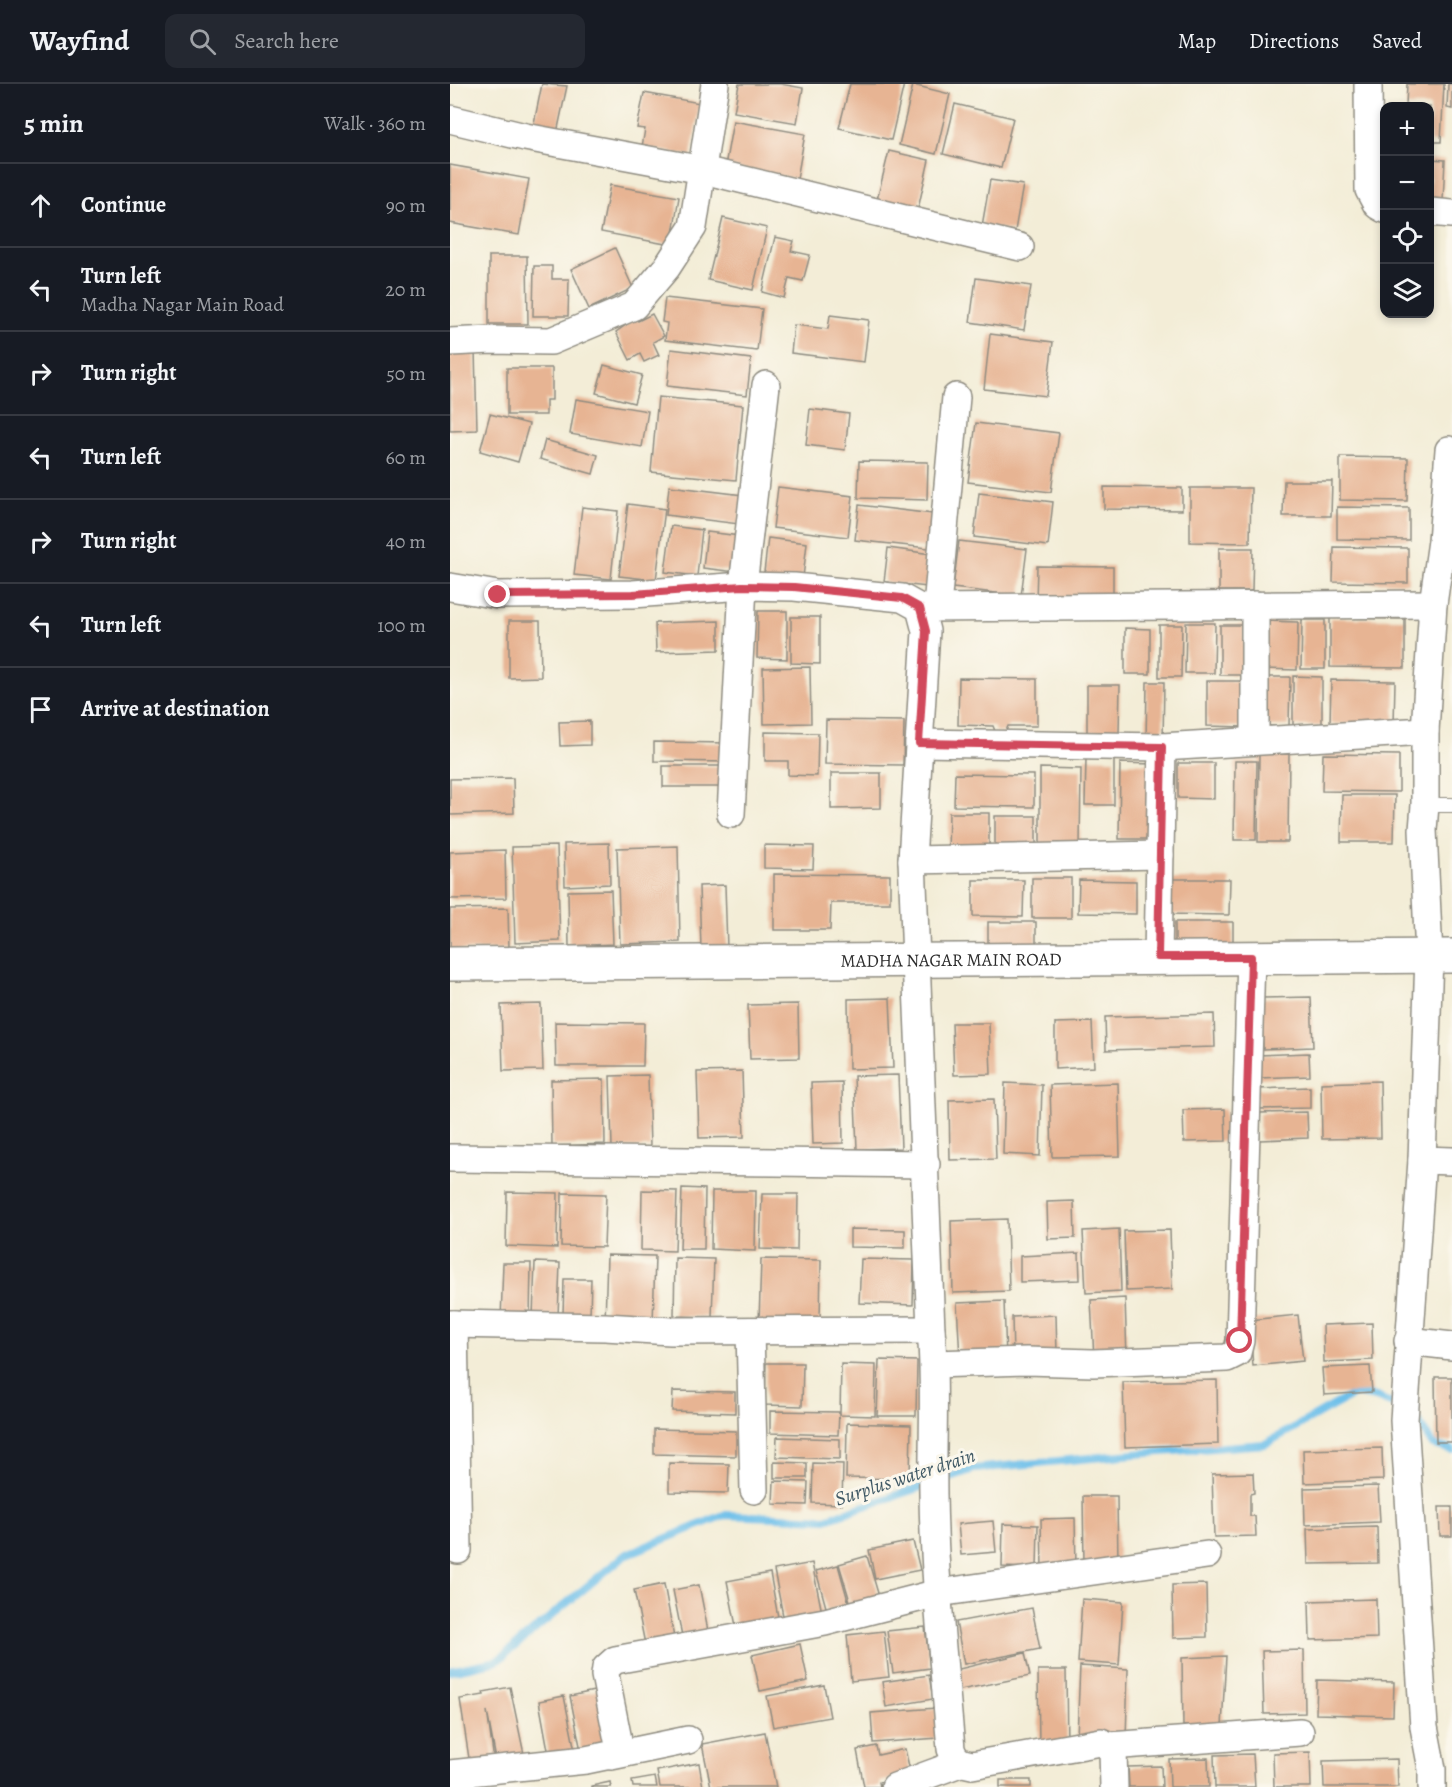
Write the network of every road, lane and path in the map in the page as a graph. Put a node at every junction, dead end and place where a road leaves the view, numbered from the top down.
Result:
1 (715, 84) edge
2 (1368, 84) edge
3 (450, 119) edge
4 (703, 170) junction
5 (1380, 206) edge
6 (1434, 212) edge
7 (1452, 214) edge
8 (1020, 246) dead end
9 (450, 342) edge
10 (766, 385) dead end
11 (956, 397) dead end
12 (1449, 450) dead end
13 (1447, 541) edge
14 (742, 586) junction
15 (450, 587) edge
16 (1433, 604) junction
17 (1255, 605) junction
18 (928, 608) junction
19 (1425, 731) junction
20 (1255, 741) junction
21 (919, 743) junction
22 (1162, 747) junction
23 (1425, 805) junction
24 (1452, 806) edge
25 (731, 814) dead end
26 (1160, 855) junction
27 (912, 860) junction
28 (1440, 956) edge
29 (1158, 957) junction
30 (1251, 957) junction
31 (916, 960) junction
32 (450, 964) edge
33 (450, 1158) edge
34 (1422, 1160) junction
35 (1452, 1161) edge
36 (926, 1164) junction
37 (452, 1324) edge
38 (931, 1329) junction
39 (750, 1331) junction
40 (1408, 1341) junction
41 (1452, 1346) edge
42 (934, 1364) junction
43 (754, 1490) dead end
44 (458, 1550) dead end
45 (1207, 1555) dead end
46 (938, 1593) junction
47 (1300, 1732) dead end
48 (688, 1740) dead end
49 (1110, 1746) junction
50 (611, 1756) junction
51 (960, 1763) junction
52 (450, 1774) edge
53 (1438, 1775) edge
54 (895, 1787) edge
55 (1114, 1787) edge

1 - 4 street
2 - 5 street
3 - 4 street
4 - 8 street
4 - 9 street
6 - 7 street
10 - 14 street
11 - 18 street
12 - 13 street
13 - 16 street
14 - 15 street
14 - 18 street
14 - 25 street
16 - 17 street
16 - 19 street
17 - 18 street
17 - 20 street
18 - 21 street
19 - 20 street
19 - 23 street
20 - 22 street
21 - 22 street
21 - 27 street
22 - 26 street
23 - 24 lane
23 - 28 street
26 - 27 street
26 - 29 street
27 - 31 street
28 - 30 street, MADHA NAGAR MAIN ROAD
28 - 34 street
29 - 30 street, MADHA NAGAR MAIN ROAD
29 - 31 street, MADHA NAGAR MAIN ROAD
30 - 42 street
31 - 32 street, MADHA NAGAR MAIN ROAD
31 - 36 street
33 - 36 street
34 - 35 street
34 - 40 street
36 - 38 street
37 - 39 street
37 - 44 street
38 - 39 street
38 - 42 street
39 - 43 street
40 - 41 street
40 - 53 street
42 - 46 street
45 - 46 street
46 - 50 street
46 - 51 street
47 - 49 street
48 - 50 street
49 - 51 street
49 - 55 street
50 - 52 street
51 - 54 street

